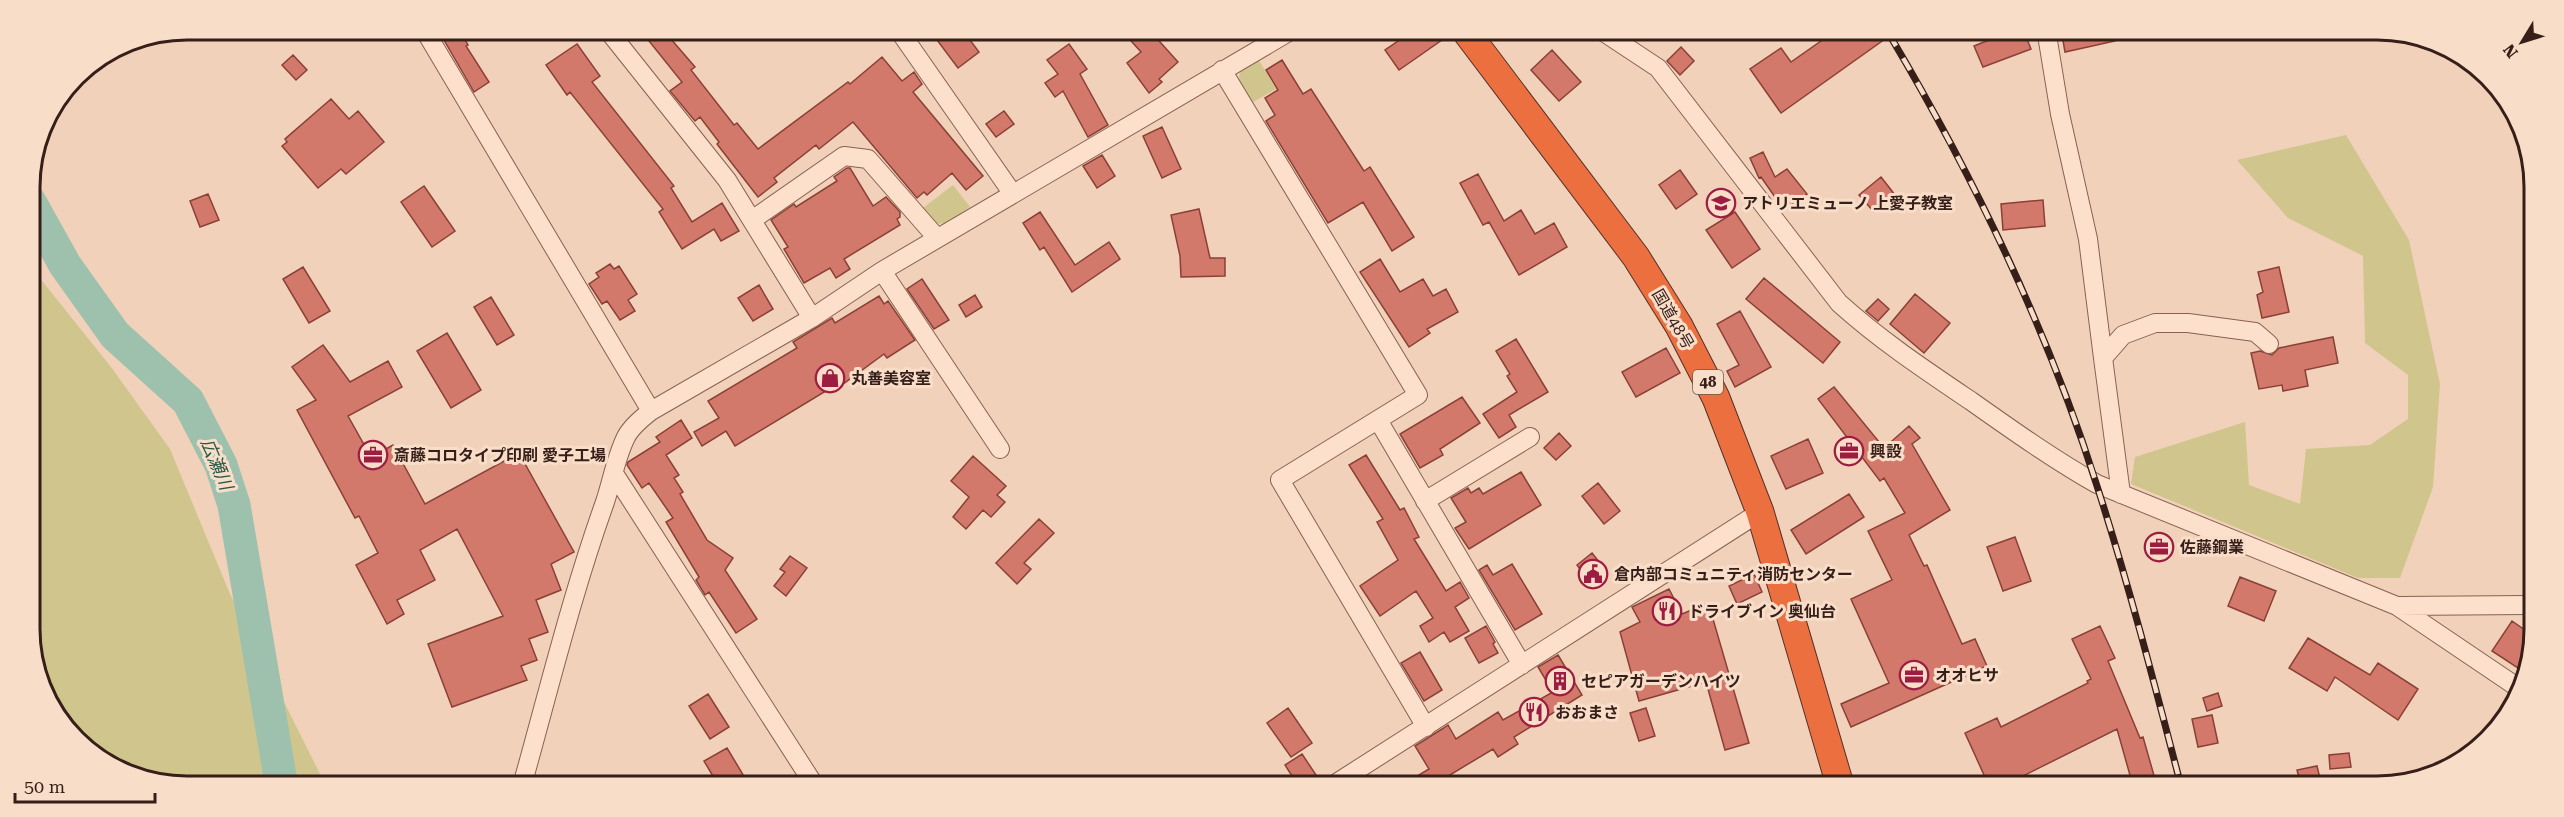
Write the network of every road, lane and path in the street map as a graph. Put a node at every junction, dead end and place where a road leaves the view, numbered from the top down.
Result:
1 (430, 40) edge
2 (616, 40) edge
3 (906, 40) edge
4 (1275, 40) edge
5 (1472, 40) edge
6 (1616, 40) edge
7 (2048, 40) edge
8 (1222, 70) junction
9 (1013, 194) junction
10 (752, 220) junction
11 (937, 238) junction
12 (882, 271) junction
13 (812, 318) junction
14 (2269, 344) dead end
15 (2103, 358) junction
16 (651, 411) junction
17 (1378, 420) junction
18 (1530, 437) dead end
19 (1000, 449) dead end
20 (615, 475) junction
21 (2121, 494) junction
22 (1425, 501) junction
23 (1760, 512) junction
24 (2523, 605) edge
25 (2397, 606) junction
26 (1522, 665) junction
27 (2513, 684) edge
28 (1426, 727) junction
29 (524, 776) edge
30 (808, 776) edge
31 (1348, 776) edge
32 (1837, 776) edge

1 - 16 street
2 - 10 street
3 - 9 street
4 - 8 street
5 - 23 highway, 国道48号 / 48
6 - 21 street
7 - 15 street
8 - 9 street
8 - 17 street
9 - 11 street
10 - 11 street
10 - 13 street
11 - 12 street
12 - 13 street
12 - 19 street
13 - 16 street
14 - 15 street
15 - 21 street
16 - 20 street
17 - 22 street
17 - 28 street
18 - 22 street
20 - 29 street
20 - 30 street
21 - 25 street
22 - 26 street
23 - 26 street
23 - 32 highway, 国道48号 / 48
24 - 25 street
25 - 27 street
26 - 28 street
28 - 31 street

